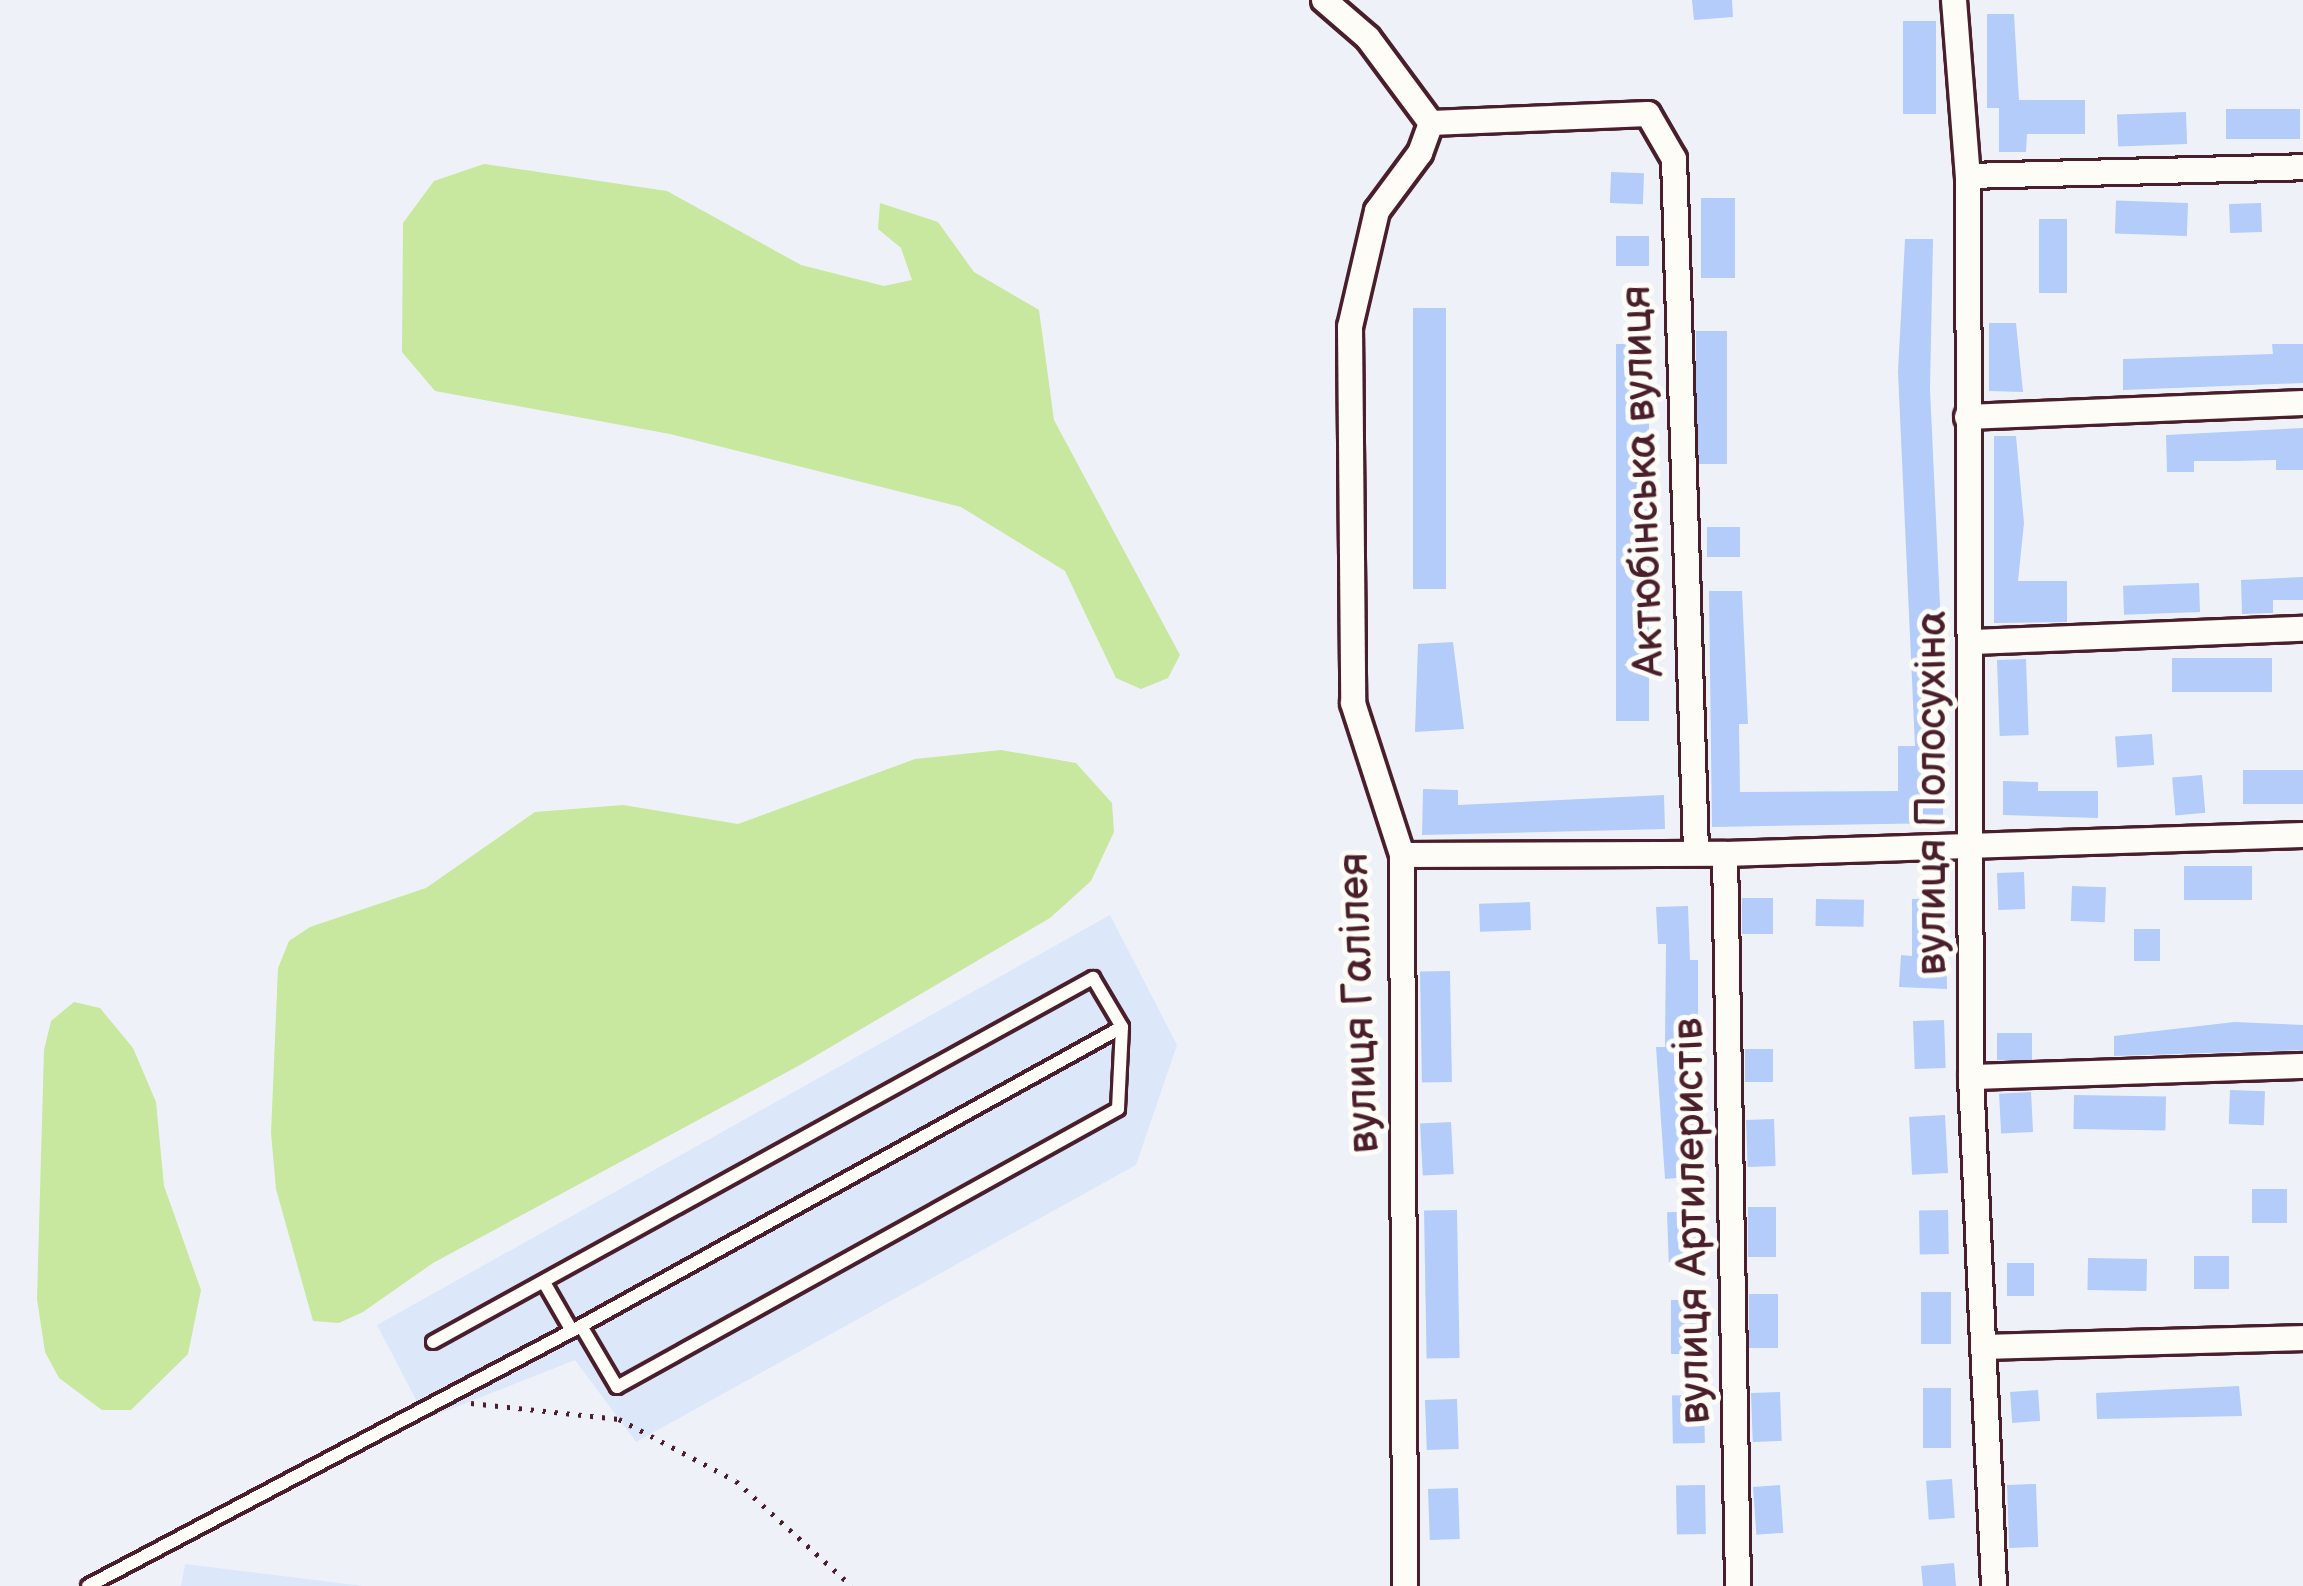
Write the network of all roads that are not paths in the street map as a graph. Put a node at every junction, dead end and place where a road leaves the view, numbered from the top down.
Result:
1 (1324, 0) edge
2 (1954, 0) edge
3 (1431, 123) junction
4 (2303, 167) edge
5 (1968, 176) junction
6 (2303, 404) edge
7 (1967, 417) junction
8 (2303, 629) edge
9 (1973, 642) junction
10 (2303, 835) edge
11 (1975, 847) junction
12 (1696, 853) junction
13 (1726, 854) junction
14 (1402, 855) junction
15 (1122, 1027) junction
16 (2303, 1066) edge
17 (1971, 1077) junction
18 (545, 1284) junction
19 (577, 1329) junction
20 (2303, 1338) edge
21 (434, 1342) dead end
22 (1987, 1347) junction
23 (88, 1586) edge
24 (1406, 1586) edge
25 (1738, 1586) edge
26 (1994, 1586) edge

1 - 3 street
2 - 5 street, вулиця Полосухіна
3 - 12 street, Актюбінська вулиця
3 - 14 street, вулиця Галілея
4 - 5 street
5 - 7 street, вулиця Полосухіна
6 - 7 street
7 - 9 street, вулиця Полосухіна
8 - 9 street
9 - 11 street, вулиця Полосухіна
10 - 11 street
11 - 13 street
11 - 17 street, вулиця Полосухіна
12 - 13 street
12 - 14 street
13 - 25 street, вулиця Артилеристів
14 - 24 street, вулиця Галілея
15 - 18 lane
15 - 19 lane
15 - 19 lane
16 - 17 street
17 - 22 street, вулиця Полосухіна
18 - 19 lane
18 - 21 lane
19 - 23 lane
20 - 22 street
22 - 26 street, вулиця Полосухіна

